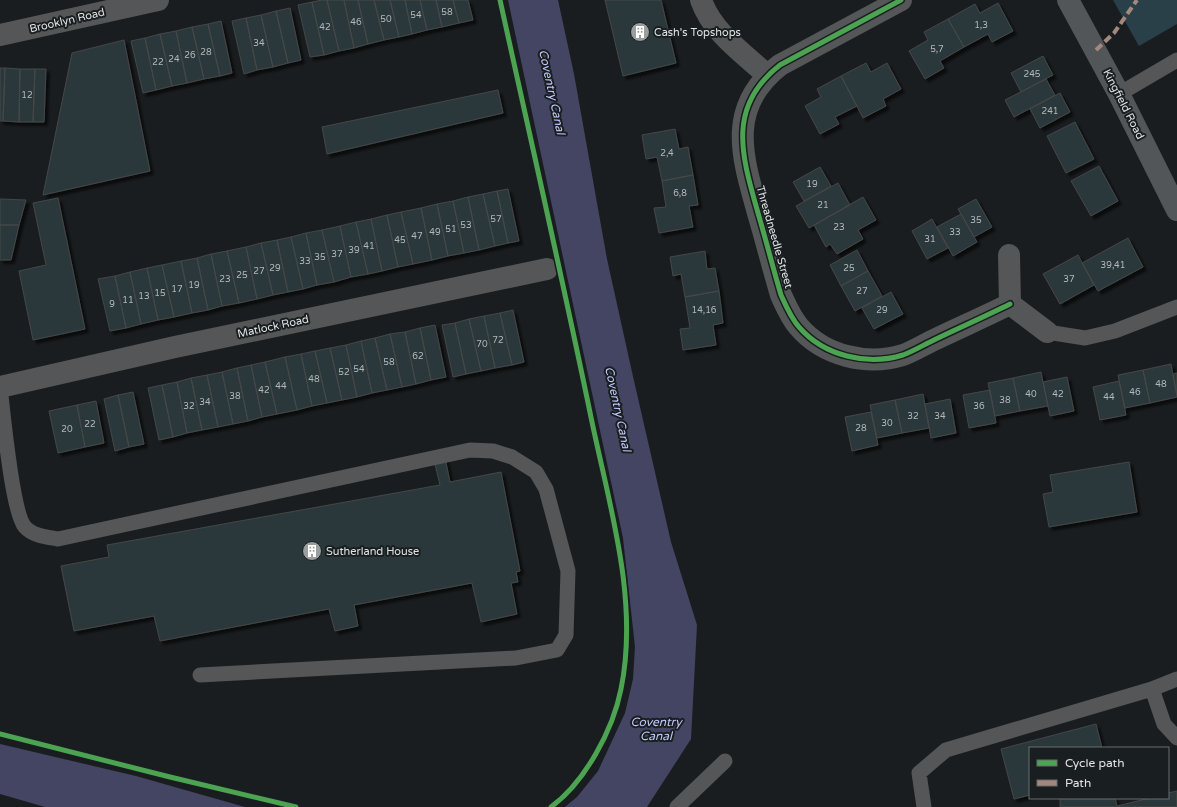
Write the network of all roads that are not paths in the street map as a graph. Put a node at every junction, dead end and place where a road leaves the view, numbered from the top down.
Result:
1 (158, 0) edge
2 (701, 0) edge
3 (901, 0) edge
4 (1068, 0) edge
5 (0, 35) edge
6 (1177, 60) edge
7 (767, 75) junction
8 (1119, 94) junction
9 (1177, 210) edge
10 (1009, 255) dead end
11 (547, 269) dead end
12 (1010, 304) junction
13 (1177, 307) edge
14 (1047, 332) joint
15 (0, 387) edge
16 (200, 675) dead end
17 (1177, 679) edge
18 (1152, 689) junction
19 (1177, 738) edge
20 (725, 761) dead end
21 (677, 807) edge
22 (924, 807) edge

1 - 5 street, Brooklyn Road
2 - 7 street
3 - 7 street, Threadneedle Street
4 - 8 street, Kingfield Road
6 - 8 lane
7 - 12 street, Threadneedle Street
8 - 9 street, Kingfield Road
10 - 12 street
11 - 15 street, Matlock Road
12 - 14 street
13 - 14 lane
15 - 16 lane
17 - 18 lane
18 - 19 lane
18 - 22 lane
20 - 21 lane

